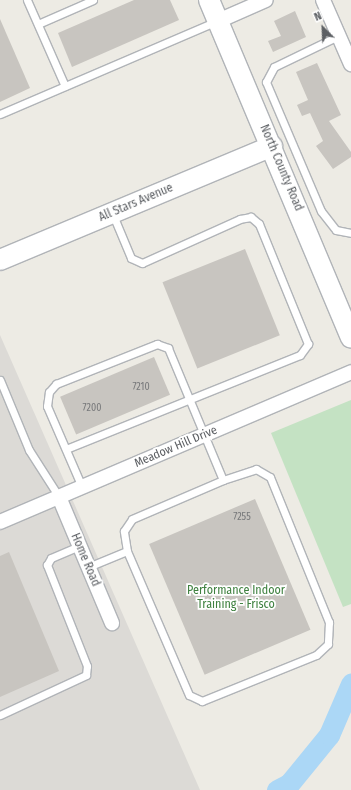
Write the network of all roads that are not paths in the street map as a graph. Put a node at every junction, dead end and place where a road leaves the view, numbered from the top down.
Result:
1 (27, 0) edge
2 (93, 0) edge
3 (209, 0) edge
4 (266, 0) edge
5 (323, 0) edge
6 (218, 21) junction
7 (38, 24) junction
8 (338, 36) junction
9 (350, 58) edge
10 (64, 86) junction
11 (0, 114) edge
12 (272, 146) junction
13 (112, 213) junction
14 (351, 233) edge
15 (0, 260) edge
16 (351, 337) edge
17 (351, 372) edge
18 (0, 380) edge
19 (190, 400) junction
20 (205, 435) junction
21 (66, 449) junction
22 (223, 480) junction
23 (82, 487) junction
24 (59, 497) junction
25 (0, 522) edge
26 (79, 546) junction
27 (126, 551) junction
28 (88, 567) junction
29 (112, 623) dead end
30 (0, 715) edge

1 - 7 lane
2 - 7 lane
3 - 6 street, North County Road
4 - 6 street
5 - 8 street
6 - 10 lane
6 - 12 street, North County Road
7 - 10 lane
8 - 9 street
8 - 14 lane
10 - 11 lane
12 - 13 street, All Stars Avenue
12 - 16 street, North County Road
13 - 15 street, All Stars Avenue
13 - 19 lane
17 - 20 street, Meadow Hill Drive
18 - 24 lane
19 - 20 lane
19 - 21 lane
19 - 21 lane
20 - 22 lane
20 - 23 street, Meadow Hill Drive
21 - 23 lane
22 - 27 lane
22 - 27 lane
23 - 24 street, Meadow Hill Drive
24 - 25 street, Meadow Hill Drive
24 - 26 street, Home Road
26 - 28 street, Home Road
26 - 30 lane
27 - 28 lane
28 - 29 street, Home Road

